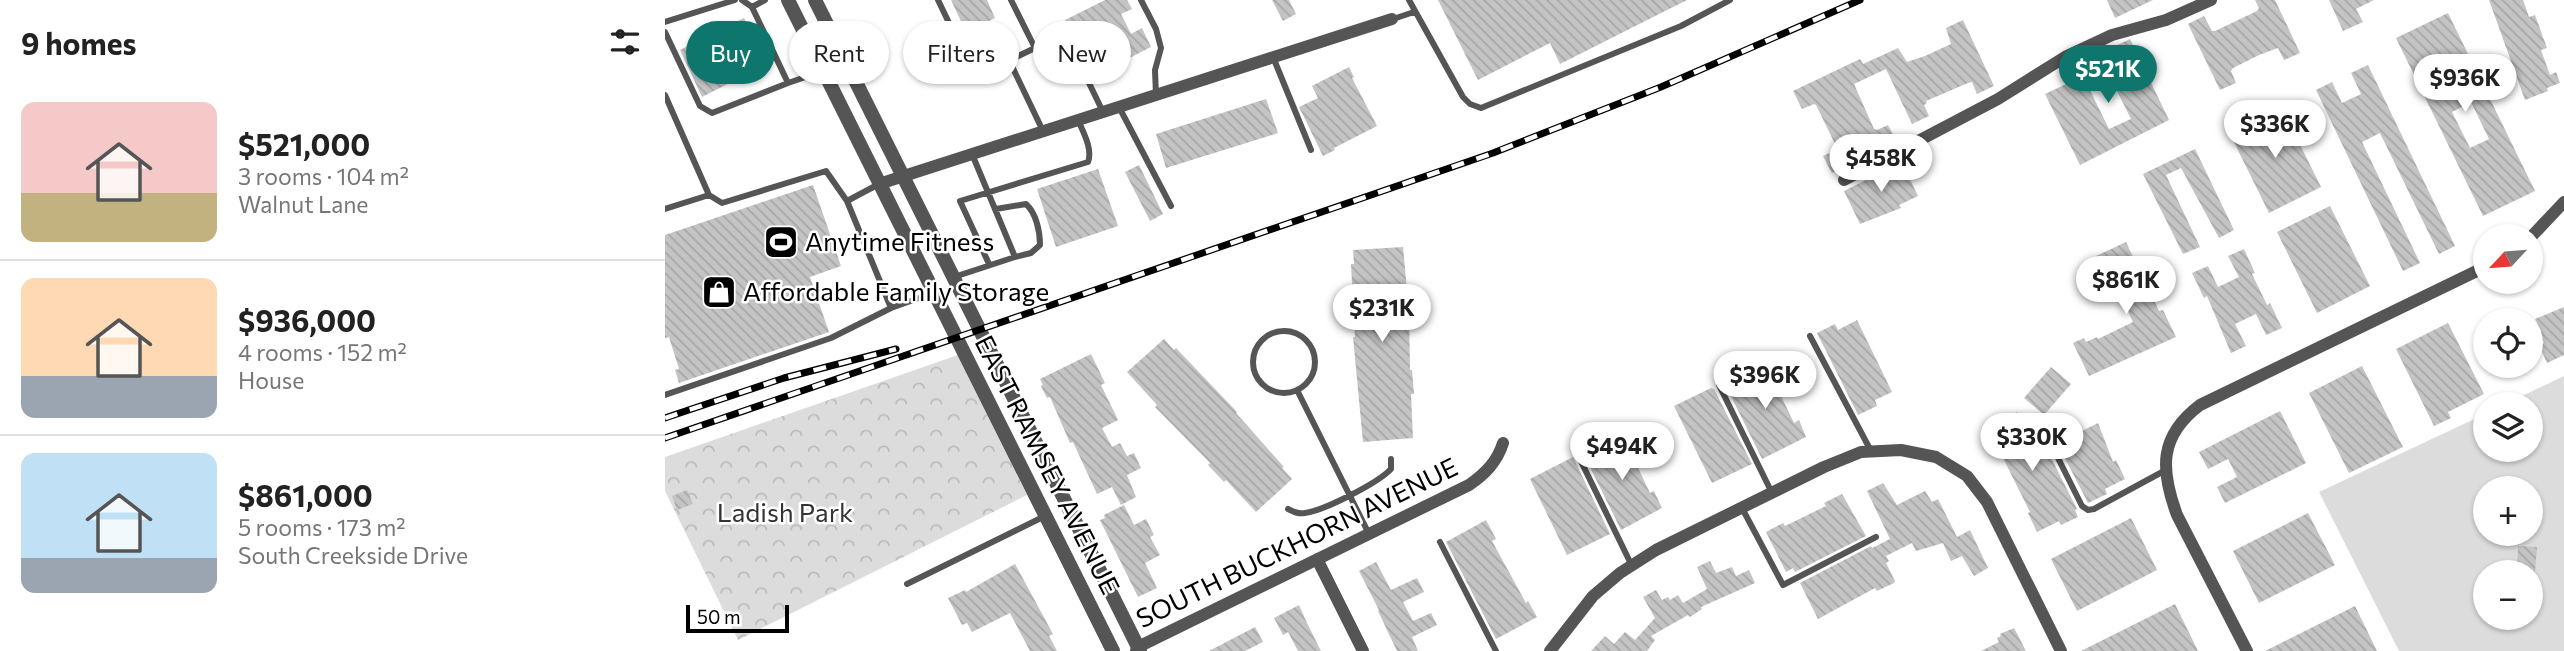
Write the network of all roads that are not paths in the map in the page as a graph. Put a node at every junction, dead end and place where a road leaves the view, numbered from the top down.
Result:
1 (734, 0) edge
2 (742, 0) edge
3 (765, 0) edge
4 (788, 0) edge
5 (815, 0) edge
6 (938, 0) edge
7 (1011, 0) edge
8 (1141, 0) edge
9 (1409, 0) edge
10 (1730, 0) edge
11 (2211, 0) edge
12 (752, 6) junction
13 (1414, 12) junction
14 (1392, 19) joint
15 (798, 21) edge
16 (825, 21) edge
17 (948, 21) edge
18 (665, 22) edge
19 (665, 32) edge
20 (1019, 56) edge
21 (1273, 57) junction
22 (1019, 79) edge
23 (788, 83) joint
24 (829, 84) edge
25 (856, 84) edge
26 (1089, 84) edge
27 (665, 95) edge
28 (1156, 95) junction
29 (1119, 107) junction
30 (1103, 112) junction
31 (1078, 120) junction
32 (1043, 131) junction
33 (1311, 150) dead end
34 (972, 153) junction
35 (902, 176) junction
36 (1843, 180) dead end
37 (879, 184) junction
38 (988, 193) junction
39 (709, 195) junction
40 (847, 201) junction
41 (2564, 202) edge
42 (1171, 206) dead end
43 (665, 209) edge
44 (996, 209) junction
45 (2543, 224) edge
46 (1015, 257) junction
47 (989, 264) junction
48 (2473, 273) edge
49 (953, 278) junction
50 (933, 293) junction
51 (891, 308) junction
52 (1810, 336) dead end
53 (1719, 385) dead end
54 (1297, 390) junction
55 (665, 395) edge
56 (2043, 428) dead end
57 (1503, 443) dead end
58 (1575, 449) dead end
59 (1871, 451) junction
60 (1391, 459) dead end
61 (2164, 471) junction
62 (1772, 493) junction
63 (1349, 494) junction
64 (1742, 508) junction
65 (1288, 509) dead end
66 (1045, 516) junction
67 (1369, 534) junction
68 (1876, 537) dead end
69 (1440, 541) dead end
70 (1317, 559) junction
71 (1632, 566) junction
72 (907, 584) dead end
73 (1138, 650) edge
74 (1114, 651) edge
75 (1363, 651) edge
76 (1496, 651) edge
77 (1550, 651) edge
78 (2061, 651) edge
79 (2247, 651) edge

1 - 18 lane
2 - 12 lane
3 - 12 lane
4 - 15 street, EAST RAMSEY AVENUE
5 - 16 street, EAST RAMSEY AVENUE
6 - 17 lane
7 - 20 lane
8 - 28 lane
9 - 13 lane
10 - 13 lane
11 - 36 street
12 - 23 lane
13 - 14 lane
14 - 21 street
19 - 23 lane
21 - 28 street
21 - 33 lane
22 - 32 lane
24 - 37 street, EAST RAMSEY AVENUE
25 - 35 street, EAST RAMSEY AVENUE
26 - 30 lane
27 - 39 lane
28 - 29 street
29 - 30 street
29 - 42 lane
30 - 31 street
31 - 32 street
31 - 38 lane
32 - 34 street
34 - 35 street
34 - 38 lane
35 - 37 street
35 - 49 street, EAST RAMSEY AVENUE
37 - 40 lane
37 - 50 street, EAST RAMSEY AVENUE
38 - 44 lane
38 - 47 lane
39 - 40 lane
39 - 43 lane
40 - 51 lane
41 - 45 street
44 - 46 lane
44 - 46 lane
46 - 47 lane
47 - 49 lane
48 - 61 street
49 - 73 street, EAST RAMSEY AVENUE
50 - 51 lane
50 - 66 street, EAST RAMSEY AVENUE
51 - 55 lane
52 - 59 lane
53 - 62 lane
54 - 54 lane
54 - 63 lane
56 - 61 lane
57 - 67 street, SOUTH BUCKHORN AVENUE
58 - 71 lane
59 - 62 street
59 - 78 street
60 - 63 lane
61 - 79 street
62 - 64 street
63 - 65 lane
63 - 67 lane
64 - 68 lane
64 - 71 street
66 - 72 lane
66 - 74 street, EAST RAMSEY AVENUE
67 - 70 street, SOUTH BUCKHORN AVENUE
69 - 76 lane
70 - 73 street, SOUTH BUCKHORN AVENUE
70 - 75 street
71 - 77 street

